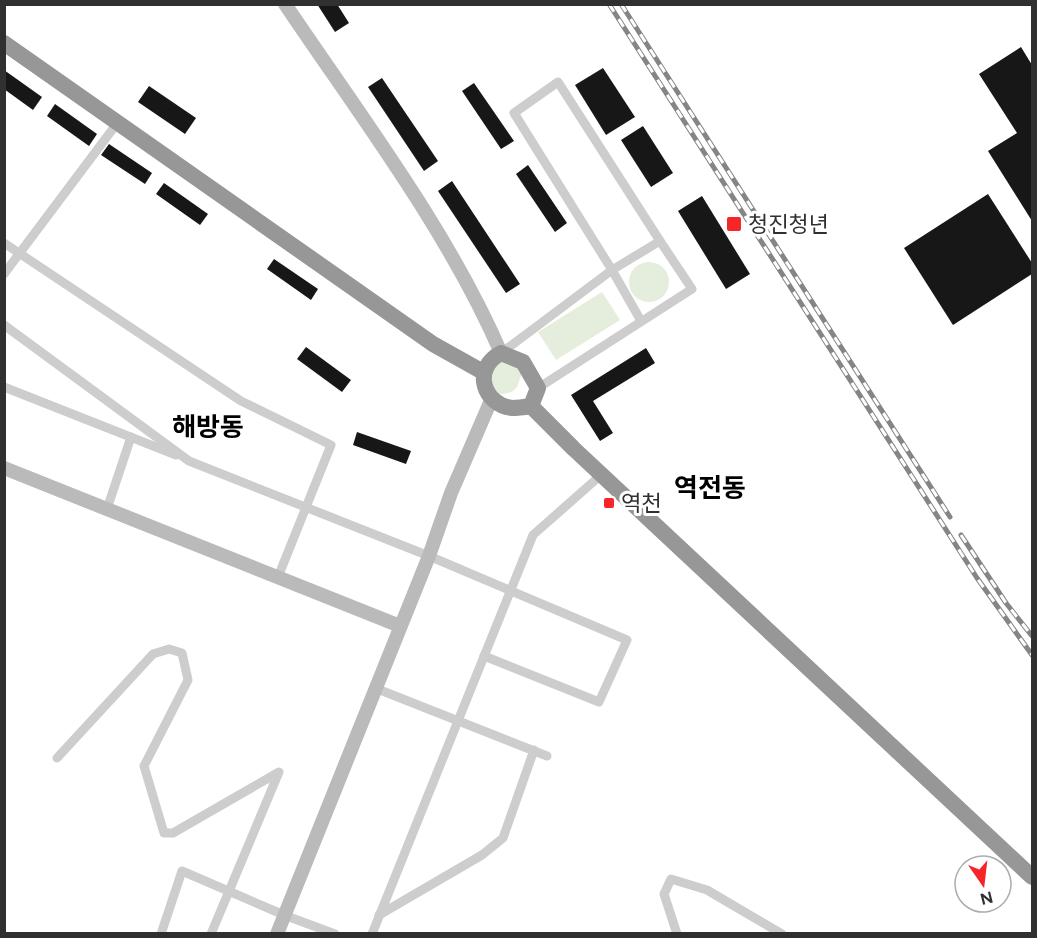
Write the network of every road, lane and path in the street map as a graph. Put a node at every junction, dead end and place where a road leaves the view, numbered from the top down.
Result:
1 (285, 4) edge
2 (4, 43) edge
3 (118, 122) junction
4 (660, 241) junction
5 (4, 243) edge
6 (20, 254) junction
7 (612, 270) junction
8 (4, 274) edge
9 (640, 321) junction
10 (4, 326) edge
11 (501, 353) junction
12 (483, 372) junction
13 (4, 387) edge
14 (538, 388) junction
15 (492, 398) junction
16 (531, 406) junction
17 (131, 437) junction
18 (189, 461) junction
19 (4, 468) edge
20 (601, 475) junction
21 (306, 507) junction
22 (107, 509) junction
23 (429, 556) junction
24 (278, 578) junction
25 (511, 590) junction
26 (400, 626) junction
27 (484, 656) junction
28 (375, 688) junction
29 (458, 721) junction
30 (534, 750) junction
31 (547, 756) dead end
32 (57, 758) dead end
33 (1032, 877) edge
34 (228, 893) junction
35 (284, 915) junction
36 (379, 915) junction
37 (161, 933) edge
38 (211, 933) edge
39 (277, 933) edge
40 (335, 933) edge
41 (372, 933) edge
42 (677, 933) edge
43 (782, 933) edge

1 - 11 street
2 - 3 highway
3 - 6 street
3 - 12 highway
4 - 7 street
4 - 7 street
4 - 9 street
5 - 6 street
6 - 8 street
6 - 21 street
7 - 9 street
7 - 11 street
9 - 14 street
10 - 18 street
11 - 12 highway
11 - 14 highway
12 - 15 highway
13 - 17 street
14 - 16 highway
15 - 16 highway
15 - 23 street
16 - 20 highway
17 - 18 street
17 - 22 street
18 - 21 street
19 - 22 street
20 - 25 street
20 - 33 highway
21 - 23 street
21 - 24 street
22 - 24 street
23 - 25 street
23 - 26 street
24 - 26 street
25 - 27 street
25 - 27 street
26 - 28 street
27 - 29 street
28 - 29 street
28 - 35 street
29 - 30 street
29 - 36 street
30 - 31 street
30 - 36 street
32 - 34 street
34 - 35 street
34 - 37 street
34 - 38 street
35 - 39 street
35 - 40 street
36 - 41 street
42 - 43 street

